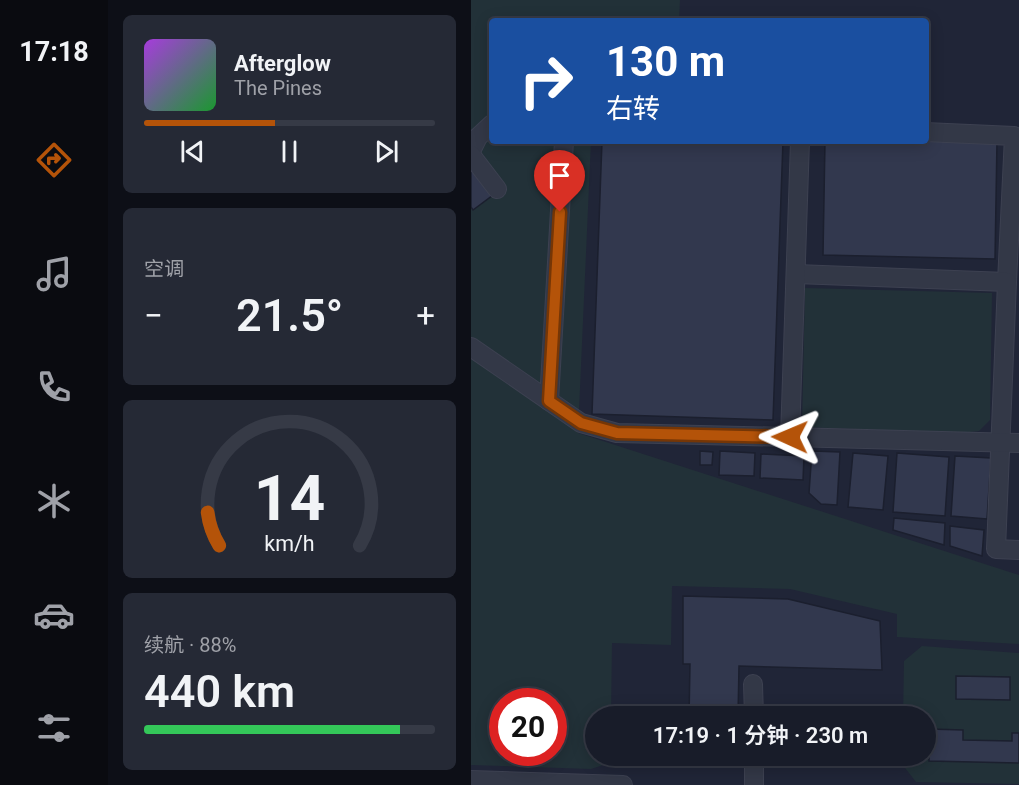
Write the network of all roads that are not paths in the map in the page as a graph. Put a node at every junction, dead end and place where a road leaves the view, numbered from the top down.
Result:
1 (489, 127) edge
2 (929, 132) edge
3 (564, 144) edge
4 (800, 144) edge
5 (471, 153) edge
6 (497, 189) dead end
7 (796, 274) junction
8 (1007, 282) junction
9 (471, 347) edge
10 (549, 401) junction
11 (790, 437) junction
12 (1001, 442) junction
13 (1019, 443) edge
14 (1019, 550) edge
15 (753, 684) dead end
16 (754, 706) edge
17 (754, 766) edge
18 (471, 780) edge
19 (623, 785) edge
20 (754, 785) edge

1 - 5 street
2 - 8 street
3 - 10 street
4 - 7 street
5 - 6 street
7 - 8 street
7 - 11 street
8 - 12 street
9 - 10 street
10 - 11 street
11 - 12 street
12 - 13 street
12 - 14 street
15 - 16 street
17 - 20 street
18 - 19 street

